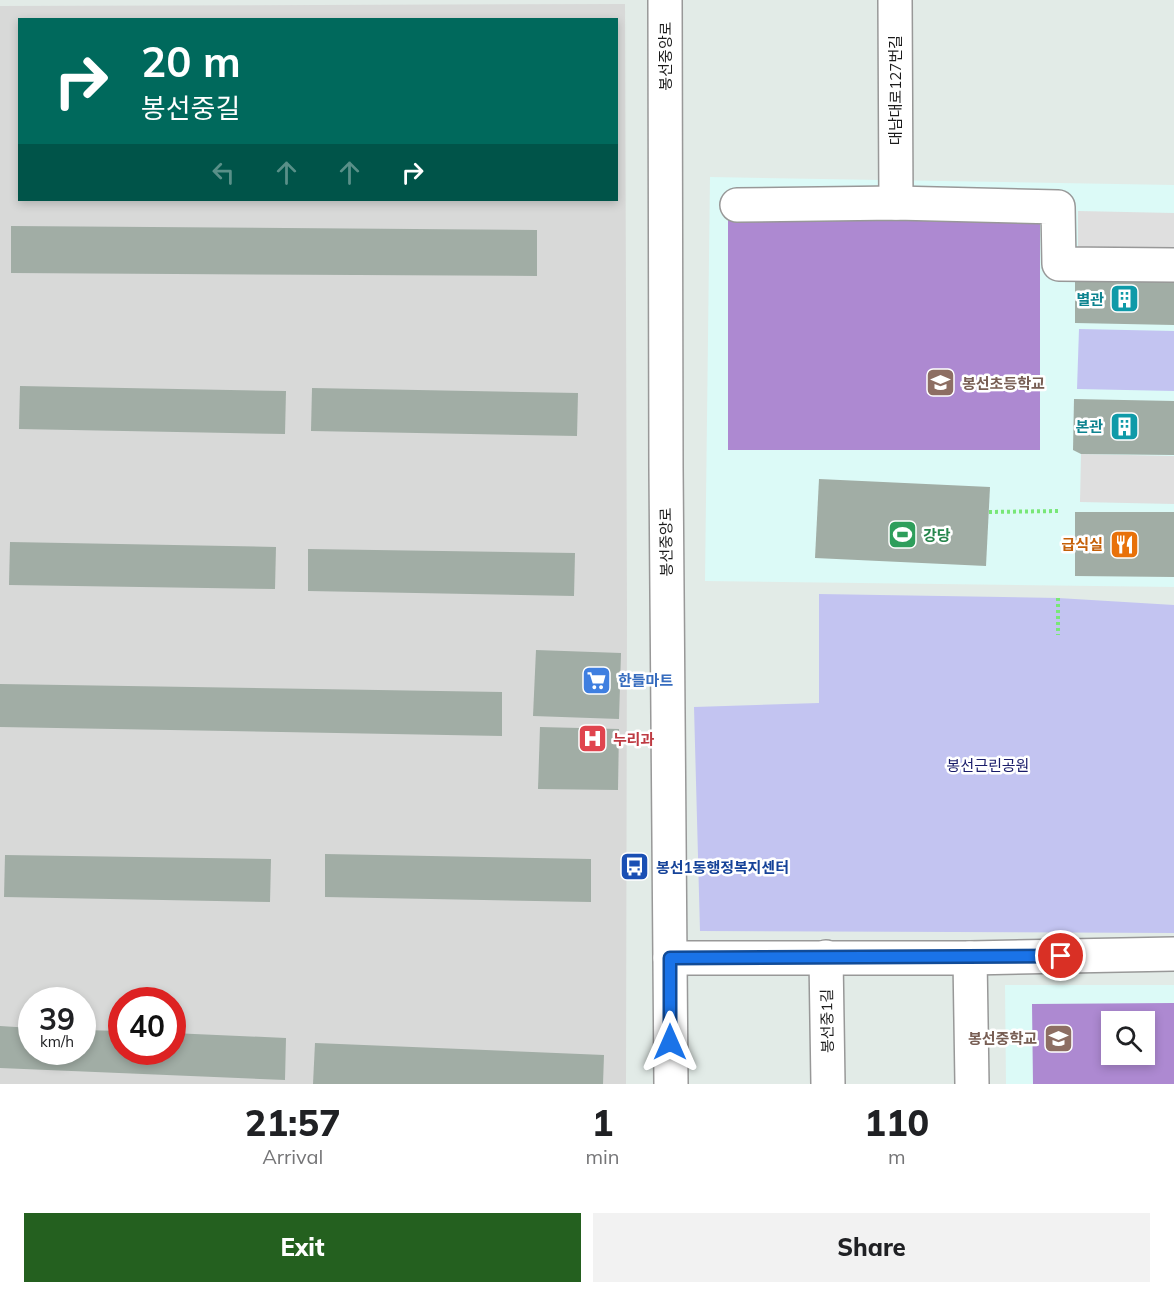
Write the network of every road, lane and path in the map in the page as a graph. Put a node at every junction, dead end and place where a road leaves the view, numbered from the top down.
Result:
1 (665, 0) edge
2 (895, 0) edge
3 (896, 192) junction
4 (737, 205) dead end
5 (1174, 265) edge
6 (1058, 511) dead end
7 (989, 512) dead end
8 (1058, 598) dead end
9 (1058, 634) dead end
10 (1174, 954) edge
11 (825, 957) junction
12 (670, 958) junction
13 (970, 958) junction
14 (671, 1084) edge
15 (828, 1084) edge
16 (972, 1084) edge

1 - 12 street, 봉선중앙로
2 - 3 street, 대남대로127번길
3 - 4 street
3 - 5 street
6 - 7 path
8 - 9 path
10 - 13 street
11 - 12 street
11 - 13 street
11 - 15 street, 봉선중1길
12 - 14 street, 봉선중앙로
13 - 16 street

